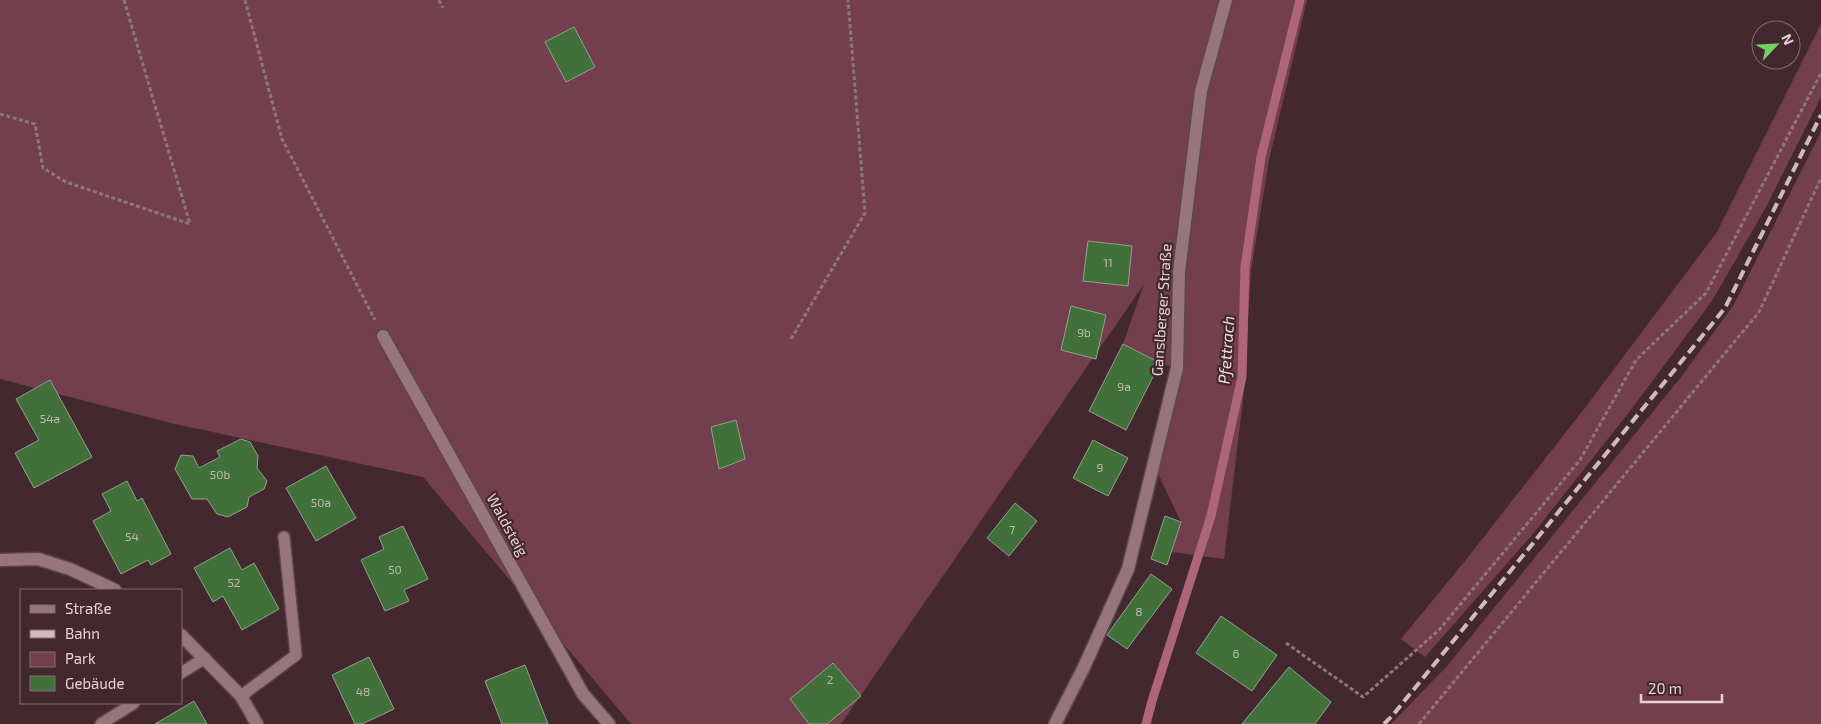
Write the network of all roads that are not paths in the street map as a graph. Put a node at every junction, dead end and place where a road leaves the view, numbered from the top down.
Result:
1 (1226, 0) edge
2 (383, 336) road end
3 (284, 536) dead end
4 (0, 560) edge
5 (113, 589) edge
6 (182, 636) edge
7 (205, 658) junction
8 (182, 672) edge
9 (241, 696) junction
10 (132, 704) edge
11 (101, 724) edge
12 (257, 724) edge
13 (609, 724) edge
14 (1055, 724) edge

1 - 14 street, Ganslberger Straße
2 - 13 street, Waldsteig
3 - 9 lane
4 - 5 street
6 - 7 street
7 - 8 lane
7 - 9 street
9 - 12 street
10 - 11 lane

